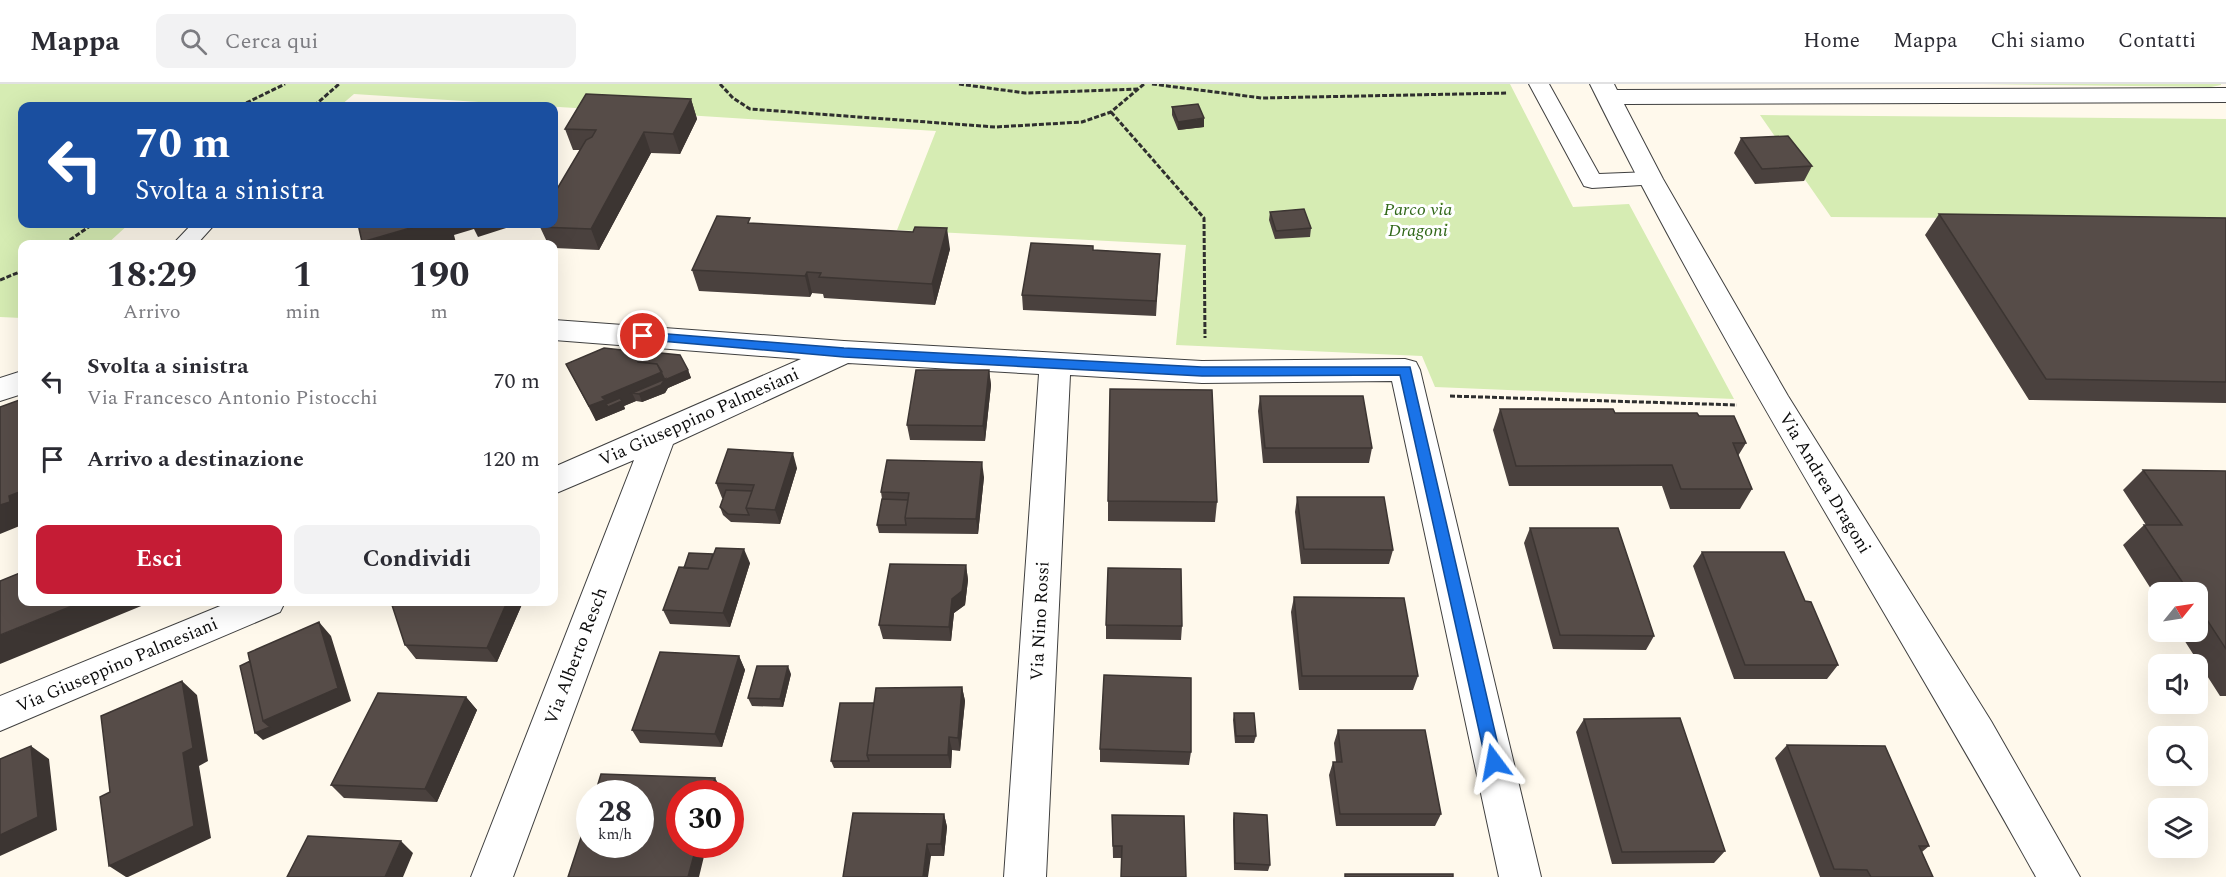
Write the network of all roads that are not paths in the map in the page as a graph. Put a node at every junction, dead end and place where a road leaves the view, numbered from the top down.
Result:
1 (1539, 84) edge
2 (1606, 91) edge
3 (2226, 95) edge
4 (1650, 179) junction
5 (200, 228) edge
6 (188, 240) edge
7 (558, 330) edge
8 (844, 352) junction
9 (1054, 364) junction
10 (18, 383) edge
11 (0, 390) edge
12 (660, 436) junction
13 (558, 479) edge
14 (257, 606) edge
15 (0, 714) edge
16 (492, 877) edge
17 (1025, 877) edge
18 (1520, 877) edge
19 (2059, 877) edge

1 - 4 lane
2 - 3 street
2 - 4 street, Via Andrea Dragoni
4 - 19 street, Via Andrea Dragoni
5 - 6 lane
7 - 8 street
8 - 9 street
8 - 12 street, Via Giuseppino Palmesiani
9 - 17 street, Via Nino Rossi
9 - 18 street
10 - 11 street
12 - 13 street, Via Giuseppino Palmesiani
12 - 16 street, Via Alberto Resch
14 - 15 street, Via Giuseppino Palmesiani

